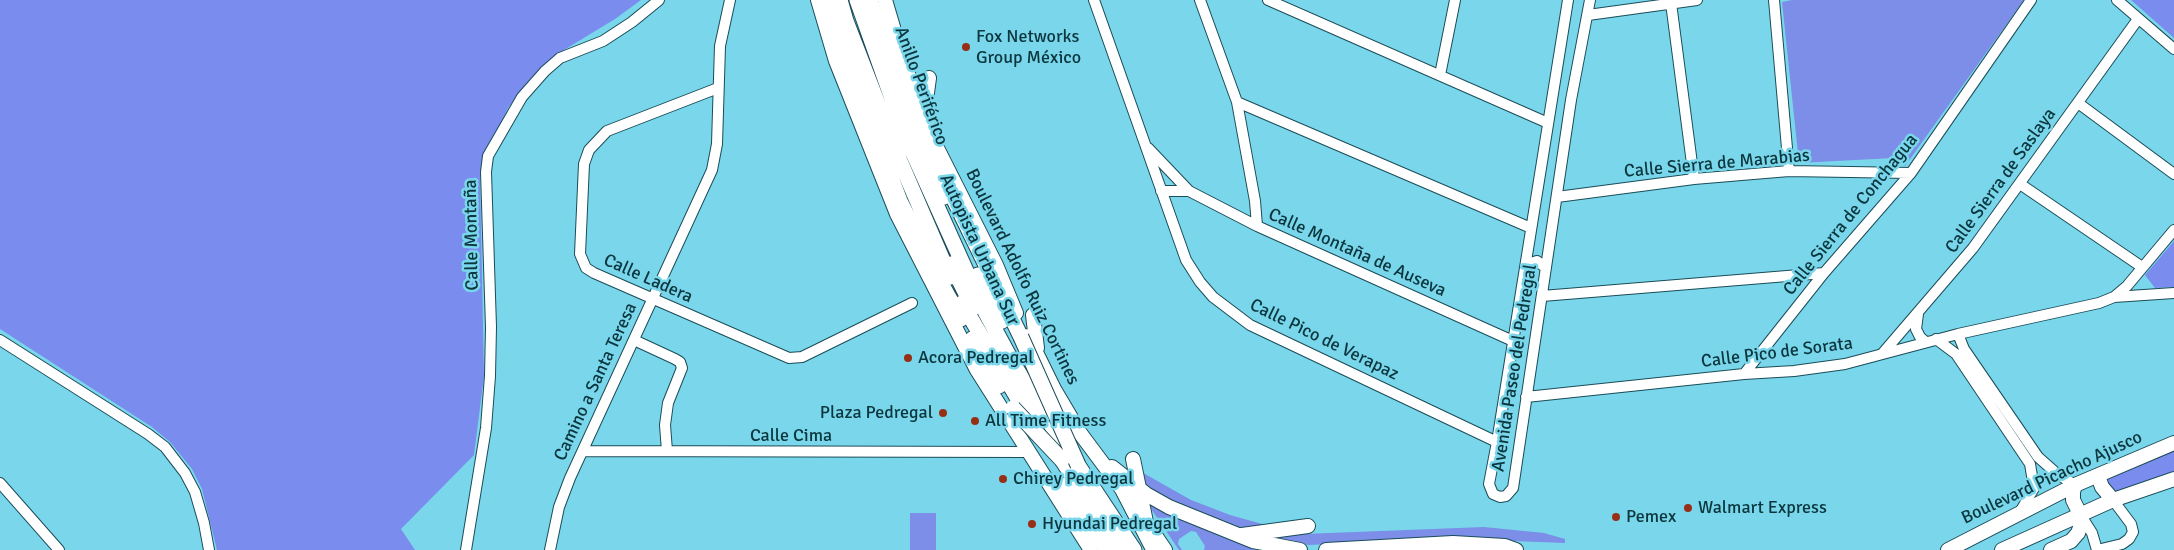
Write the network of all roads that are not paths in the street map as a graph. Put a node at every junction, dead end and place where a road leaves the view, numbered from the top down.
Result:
1 (659, 0) edge
2 (730, 0) edge
3 (818, 0) edge
4 (828, 0) edge
5 (840, 0) edge
6 (847, 0) edge
7 (857, 0) edge
8 (870, 0) edge
9 (875, 0) edge
10 (885, 0) edge
11 (1094, 0) edge
12 (1200, 0) edge
13 (1268, 0) edge
14 (1456, 0) edge
15 (1568, 0) edge
16 (1590, 0) edge
17 (1696, 0) edge
18 (1774, 0) edge
19 (2031, 0) edge
20 (2117, 0) edge
21 (1671, 4) junction
22 (1588, 15) junction
23 (2138, 19) junction
24 (1560, 45) junction
25 (1580, 47) junction
26 (2174, 49) edge
27 (902, 61) junction
28 (1557, 69) junction
29 (1575, 73) junction
30 (1440, 75) junction
31 (929, 78) dead end
32 (718, 88) junction
33 (1237, 102) junction
34 (2078, 103) junction
35 (924, 115) junction
36 (1548, 123) junction
37 (1146, 145) junction
38 (1789, 171) junction
39 (1911, 173) junction
40 (2174, 174) edge
41 (1694, 179) junction
42 (2020, 184) junction
43 (1189, 190) junction
44 (1161, 191) junction
45 (1557, 197) junction
46 (1257, 226) junction
47 (989, 228) dead end
48 (1531, 228) junction
49 (2174, 230) edge
50 (1528, 248) junction
51 (989, 251) junction
52 (1549, 251) junction
53 (1526, 265) junction
54 (2142, 267) junction
55 (1546, 268) junction
56 (1824, 273) junction
57 (2174, 293) edge
58 (1542, 296) junction
59 (2114, 297) junction
60 (653, 299) junction
61 (912, 303) dead end
62 (1918, 314) junction
63 (1033, 315) dead end
64 (1958, 334) junction
65 (0, 340) edge
66 (634, 340) junction
67 (1936, 340) junction
68 (1513, 341) junction
69 (1926, 342) junction
70 (1881, 355) junction
71 (1038, 357) junction
72 (1744, 374) junction
73 (1526, 397) junction
74 (1080, 433) junction
75 (1497, 442) junction
76 (2174, 442) edge
77 (583, 451) junction
78 (667, 451) junction
79 (1029, 452) junction
80 (1133, 459) dead end
81 (1062, 460) junction
82 (1078, 465) junction
83 (2098, 476) junction
84 (2174, 479) edge
85 (0, 483) edge
86 (2075, 485) junction
87 (1139, 489) junction
88 (1124, 492) junction
89 (2113, 500) junction
90 (2020, 512) junction
91 (2080, 514) junction
92 (1146, 522) junction
93 (1308, 526) dead end
94 (1237, 535) junction
95 (59, 550) edge
96 (209, 550) edge
97 (466, 550) edge
98 (550, 550) edge
99 (1091, 550) edge
100 (1107, 550) edge
101 (1120, 550) edge
102 (1134, 550) edge
103 (1144, 550) edge
104 (1154, 550) edge
105 (1165, 550) edge
106 (1300, 550) edge
107 (1326, 550) edge
108 (1516, 550) edge
109 (1948, 550) edge
110 (2002, 550) edge
111 (2051, 550) edge
112 (2097, 550) edge

1 - 97 street, Calle Montaña
2 - 32 street, Camino a Santa Teresa
3 - 79 main road
4 - 81 highway, bridge
5 - 100 highway
6 - 81 highway, Autopista Urbana Sur, bridge
7 - 82 highway, Autopista Urbana Sur, bridge
8 - 103 highway, Anillo Periférico
9 - 27 highway
9 - 82 highway, bridge
10 - 27 main road, Boulevard Adolfo Ruiz Cortines
11 - 37 street, Calle Pico de Verapaz
12 - 33 street
13 - 30 street
14 - 30 street
15 - 24 street, Avenida Paseo del Pedregal
16 - 22 street, Avenida Paseo del Pedregal
17 - 21 street
18 - 38 street
19 - 39 street, Calle Sierra de Conchagua
20 - 23 street
21 - 22 street
21 - 41 street
22 - 25 street, Avenida Paseo del Pedregal
23 - 26 street
23 - 34 street, Calle Sierra de Saslaya
24 - 25 street
24 - 28 street, Avenida Paseo del Pedregal
25 - 29 street, Avenida Paseo del Pedregal
27 - 35 main road, Boulevard Adolfo Ruiz Cortines
28 - 29 street
28 - 36 street, Avenida Paseo del Pedregal
29 - 45 street, Avenida Paseo del Pedregal
30 - 36 street
31 - 35 main road
32 - 60 street, Camino a Santa Teresa
32 - 60 street, Calle Ladera
33 - 46 street
33 - 48 street
34 - 40 street
34 - 42 street, Calle Sierra de Saslaya
35 - 51 main road, Boulevard Adolfo Ruiz Cortines
36 - 48 street, Avenida Paseo del Pedregal
37 - 43 street, Calle Montaña de Auseva
37 - 44 street, Calle Pico de Verapaz
38 - 39 street, Calle Sierra de Marabias
38 - 41 street, Calle Sierra de Marabias
39 - 56 street, Calle Sierra de Conchagua
41 - 45 street, Calle Sierra de Marabias
42 - 54 street
42 - 62 street, Calle Sierra de Saslaya
43 - 44 street, Calle Montaña de Auseva
43 - 46 street, Calle Montaña de Auseva
44 - 75 street, Calle Pico de Verapaz
45 - 52 street, Avenida Paseo del Pedregal
46 - 68 street, Calle Montaña de Auseva
47 - 51 main road
48 - 50 street, Avenida Paseo del Pedregal
49 - 54 street, Calle Pico de Sorata
50 - 52 street
50 - 53 street, Avenida Paseo del Pedregal
51 - 71 main road, Boulevard Adolfo Ruiz Cortines
52 - 55 street, Avenida Paseo del Pedregal
53 - 55 street
53 - 68 street, Avenida Paseo del Pedregal
54 - 59 street, Calle Pico de Sorata
55 - 58 street, Avenida Paseo del Pedregal
56 - 58 street
56 - 72 street, Calle Sierra de Conchagua
57 - 59 street, Calle Pico de Sorata
58 - 73 street, Avenida Paseo del Pedregal
59 - 64 street, Calle Pico de Sorata
60 - 61 street, Calle Ladera
60 - 66 street, Camino a Santa Teresa
62 - 69 street
62 - 70 street, Calle Sierra de Saslaya
63 - 71 main road
64 - 67 street, Calle Pico de Sorata
64 - 86 street
65 - 96 street
66 - 77 street, Camino a Santa Teresa
66 - 78 street
67 - 69 street, Calle Pico de Sorata
67 - 90 street
68 - 75 street, Avenida Paseo del Pedregal
69 - 70 street, Calle Pico de Sorata
70 - 72 street, Calle Pico de Sorata
71 - 74 main road, Boulevard Adolfo Ruiz Cortines
72 - 73 street, Calle Pico de Sorata
73 - 75 street, Avenida Paseo del Pedregal
74 - 87 main road
74 - 88 main road, Boulevard Adolfo Ruiz Cortines
76 - 83 main road, Boulevard Picacho Ajusco
77 - 78 street, Calle Cima
77 - 98 street, Camino a Santa Teresa
78 - 79 street, Calle Cima
79 - 99 main road
80 - 87 main road
81 - 101 highway, Autopista Urbana Sur
82 - 102 highway, Autopista Urbana Sur
83 - 86 main road, Boulevard Picacho Ajusco
83 - 89 main road
84 - 89 main road
85 - 95 street
86 - 90 main road, Boulevard Picacho Ajusco
86 - 91 main road
87 - 92 main road
87 - 94 main road
88 - 92 main road, Boulevard Adolfo Ruiz Cortines
88 - 104 highway
89 - 91 main road
89 - 112 street
90 - 109 main road, Boulevard Picacho Ajusco
91 - 110 main road
91 - 111 main road
91 - 112 street
92 - 105 main road, Boulevard Adolfo Ruiz Cortines
93 - 94 main road
94 - 106 main road
107 - 108 main road

